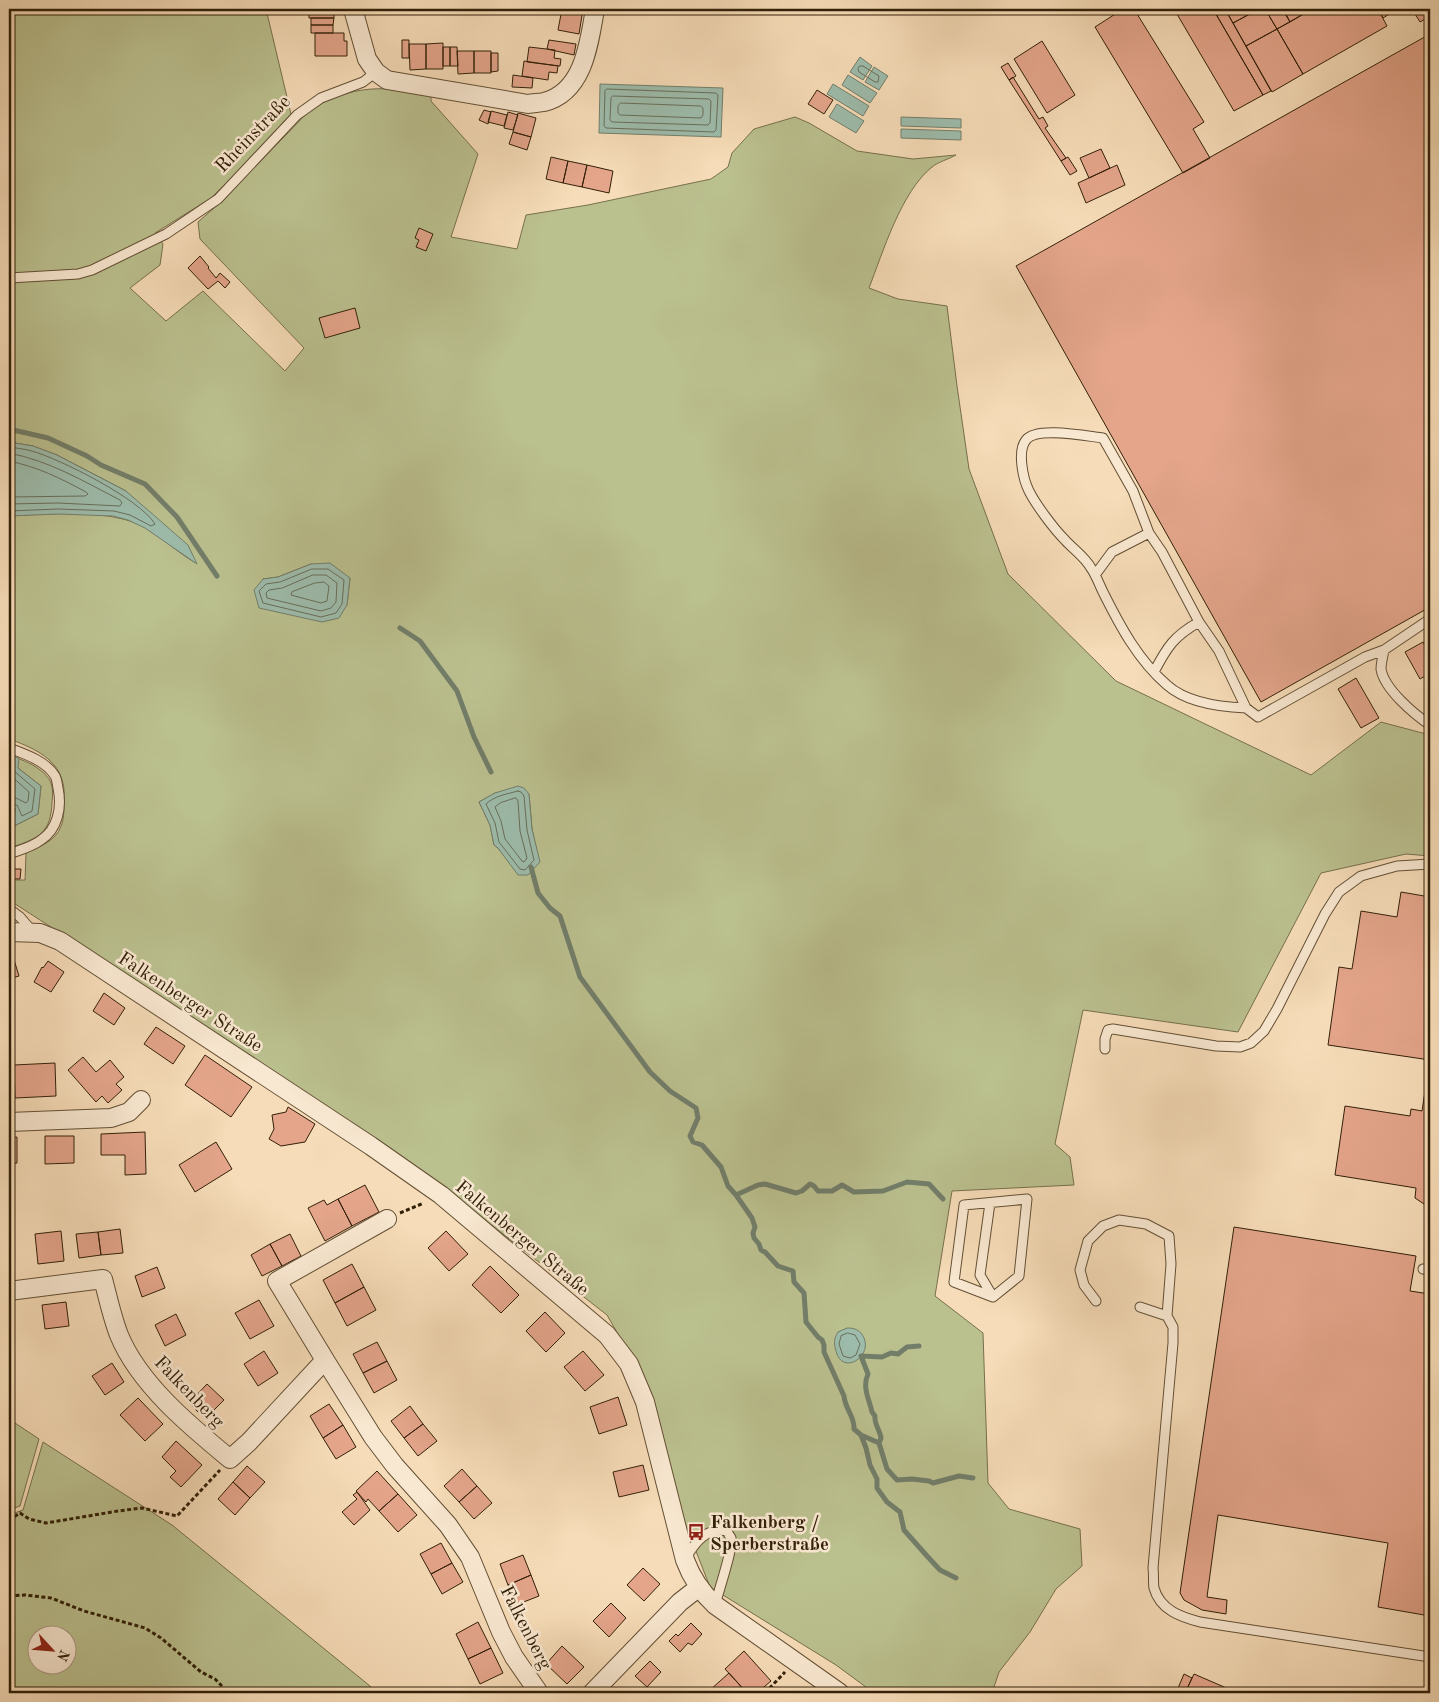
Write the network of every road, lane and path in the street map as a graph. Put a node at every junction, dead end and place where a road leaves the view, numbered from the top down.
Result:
1 (353, 9) edge
2 (595, 9) edge
3 (376, 72) junction
4 (9, 278) edge
5 (1149, 533) junction
6 (1095, 575) junction
7 (1430, 619) edge
8 (1199, 622) junction
9 (1384, 650) junction
10 (1154, 672) junction
11 (1246, 708) junction
12 (1430, 725) edge
13 (9, 748) edge
14 (9, 854) edge
15 (1430, 864) edge
16 (9, 909) edge
17 (9, 932) edge
18 (33, 932) junction
19 (1104, 1049) dead end
20 (141, 1100) dead end
21 (9, 1122) edge
22 (441, 1196) junction
23 (990, 1202) junction
24 (387, 1219) joint
25 (9, 1291) edge
26 (993, 1297) junction
27 (1096, 1301) dead end
28 (1140, 1307) dead end
29 (1167, 1316) junction
30 (325, 1360) junction
31 (230, 1459) junction
32 (9, 1520) edge
33 (685, 1560) junction
34 (698, 1588) junction
35 (9, 1596) edge
36 (715, 1605) junction
37 (1430, 1657) edge
38 (794, 1662) junction
39 (223, 1693) edge
40 (539, 1693) edge
41 (592, 1693) edge
42 (765, 1693) edge
43 (840, 1693) edge

1 - 3 street
2 - 3 street
3 - 4 lane, Rheinstraße
5 - 6 lane
5 - 6 lane
5 - 8 lane
6 - 10 lane
7 - 9 lane
8 - 10 lane
8 - 11 lane
9 - 11 lane
9 - 12 lane
10 - 11 lane
13 - 14 lane
15 - 19 lane
16 - 18 lane
17 - 18 street
18 - 22 street, Falkenberger Straße
20 - 21 street
22 - 24 path
22 - 33 street, Falkenberger Straße
23 - 26 lane
23 - 26 lane
23 - 26 lane
24 - 30 street, Falkenberg
25 - 31 street, Falkenberg
27 - 29 lane
28 - 29 lane
29 - 37 lane
30 - 31 street
30 - 40 street, Falkenberg
31 - 32 path
33 - 34 street, Falkenberger Straße
33 - 36 lane
34 - 36 street, Falkenberger Straße
34 - 41 street
35 - 39 path
36 - 38 street, Falkenberger Straße
38 - 42 path
38 - 43 street, Falkenberger Straße

